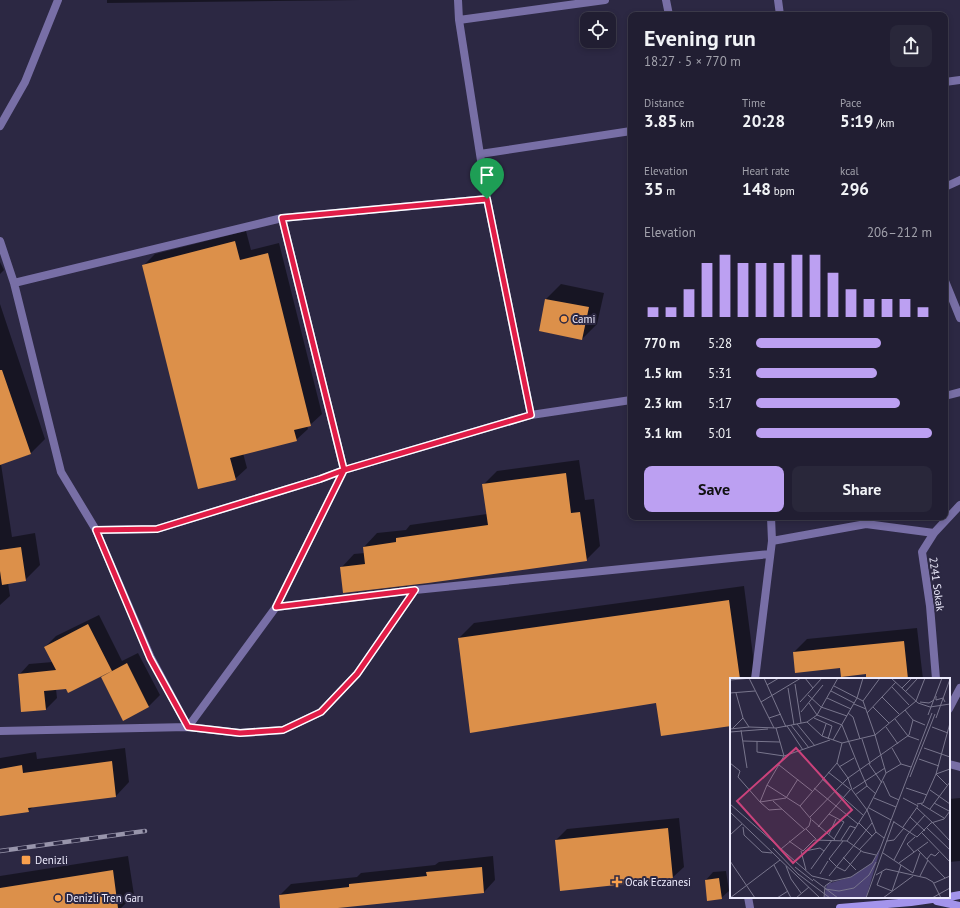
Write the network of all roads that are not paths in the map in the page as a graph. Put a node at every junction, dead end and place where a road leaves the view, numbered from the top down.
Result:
1 (58, 0) edge
2 (458, 0) edge
3 (605, 0) edge
4 (666, 0) edge
5 (778, 0) edge
6 (668, 12) edge
7 (780, 12) edge
8 (459, 20) junction
9 (960, 80) edge
10 (948, 82) edge
11 (0, 126) edge
12 (628, 131) edge
13 (480, 154) junction
14 (960, 180) edge
15 (948, 186) edge
16 (487, 199) junction
17 (282, 218) junction
18 (0, 241) edge
19 (14, 283) junction
20 (948, 288) edge
21 (960, 318) edge
22 (960, 392) edge
23 (948, 395) edge
24 (628, 400) edge
25 (531, 415) junction
26 (344, 470) junction
27 (960, 505) edge
28 (948, 518) edge
29 (771, 520) edge
30 (946, 520) edge
31 (96, 530) junction
32 (934, 533) junction
33 (772, 541) junction
34 (770, 554) junction
35 (415, 590) junction
36 (276, 607) junction
37 (755, 678) edge
38 (936, 678) edge
39 (960, 688) edge
40 (950, 707) edge
41 (188, 727) junction
42 (0, 731) edge
43 (950, 764) edge
44 (960, 767) edge
45 (960, 895) edge
46 (950, 897) edge
47 (748, 898) edge
48 (940, 898) edge
49 (931, 899) junction
50 (960, 906) edge
51 (750, 908) edge
52 (840, 908) edge

1 - 11 street
2 - 8 street
3 - 8 street
4 - 6 street
5 - 7 street
8 - 13 street
9 - 10 street
12 - 13 street
13 - 16 street
14 - 15 street
16 - 17 street
16 - 25 street
17 - 19 street
17 - 26 street
18 - 19 street
19 - 31 street
20 - 21 street
22 - 23 street
24 - 25 street
25 - 26 street
26 - 31 street
26 - 36 street
27 - 28 street, 2241 Sokak
29 - 33 street
30 - 32 street, 2241 Sokak
31 - 41 street
32 - 33 street
32 - 38 street, 2241 Sokak
33 - 34 street
34 - 35 street
34 - 37 street
35 - 36 street
35 - 41 street
36 - 41 street
39 - 40 street
41 - 42 street
43 - 44 street
45 - 46 main road
47 - 51 street
48 - 49 main road
49 - 50 main road
49 - 52 main road

